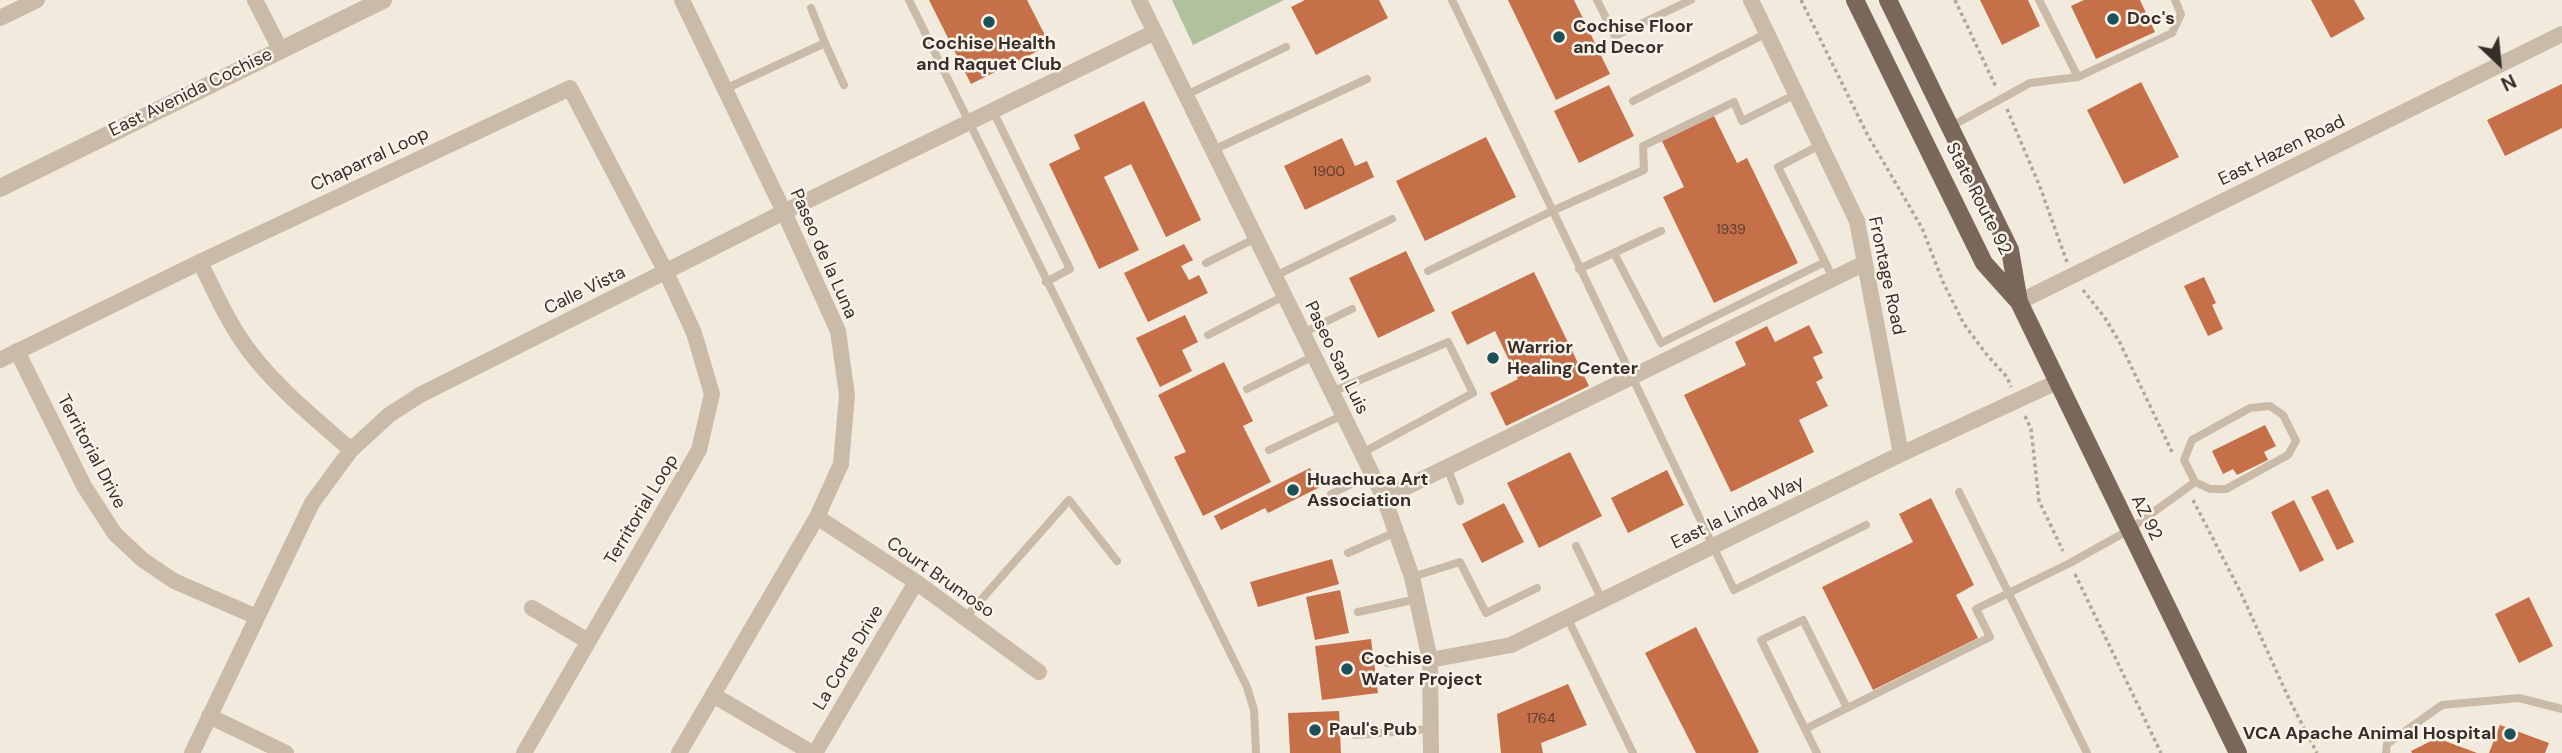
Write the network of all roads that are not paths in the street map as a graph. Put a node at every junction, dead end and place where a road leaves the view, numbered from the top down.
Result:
1 (37, 0) edge
2 (255, 0) edge
3 (383, 0) edge
4 (681, 0) edge
5 (909, 0) edge
6 (1139, 0) edge
7 (1452, 0) edge
8 (1597, 0) edge
9 (1691, 0) edge
10 (1751, 0) edge
11 (1855, 0) edge
12 (1888, 0) edge
13 (2175, 0) edge
14 (2041, 1) edge
15 (811, 8) dead end
16 (0, 18) edge
17 (1155, 32) junction
18 (1767, 33) junction
19 (2562, 34) edge
20 (825, 43) junction
21 (1286, 47) dead end
22 (281, 48) junction
23 (2078, 77) junction
24 (1367, 79) dead end
25 (844, 85) dead end
26 (725, 89) junction
27 (1796, 93) junction
28 (1186, 95) junction
29 (1633, 101) dead end
30 (993, 111) junction
31 (968, 123) junction
32 (1950, 127) junction
33 (1820, 145) junction
34 (1213, 150) junction
35 (0, 188) edge
36 (1552, 211) junction
37 (785, 212) junction
38 (1392, 219) dead end
39 (1661, 232) dead end
40 (1256, 238) junction
41 (1614, 253) junction
42 (200, 262) junction
43 (1825, 262) junction
44 (1206, 263) dead end
45 (1865, 263) junction
46 (1579, 269) junction
47 (1429, 271) dead end
48 (666, 272) junction
49 (1275, 276) junction
50 (1833, 278) junction
51 (1046, 282) junction
52 (1284, 296) junction
53 (2019, 302) junction
54 (1352, 309) dead end
55 (1303, 333) junction
56 (1208, 335) dead end
57 (17, 351) junction
58 (1314, 356) junction
59 (0, 360) edge
60 (1630, 378) junction
61 (2057, 382) junction
62 (1247, 389) dead end
63 (1332, 392) junction
64 (1343, 415) junction
65 (351, 450) junction
66 (1269, 450) dead end
67 (1362, 453) junction
68 (1901, 454) junction
69 (1447, 467) junction
70 (1372, 474) junction
71 (2195, 482) junction
72 (1958, 492) dead end
73 (1331, 494) dead end
74 (1384, 498) junction
75 (1460, 501) dead end
76 (817, 517) junction
77 (1866, 526) dead end
78 (2129, 530) junction
79 (1396, 532) junction
80 (1576, 546) dead end
81 (1713, 546) junction
82 (1348, 553) dead end
83 (1117, 561) dead end
84 (1412, 577) junction
85 (916, 582) junction
86 (1537, 588) dead end
87 (2008, 592) junction
88 (1417, 599) junction
89 (1602, 600) junction
90 (532, 608) dead end
91 (1358, 612) dead end
92 (257, 617) junction
93 (1567, 617) junction
94 (965, 618) junction
95 (588, 641) junction
96 (1430, 660) junction
97 (1387, 663) dead end
98 (1040, 672) dead end
99 (713, 695) junction
100 (1847, 708) junction
101 (2562, 709) edge
102 (209, 716) junction
103 (1430, 729) junction
104 (1805, 729) junction
105 (1355, 735) dead end
106 (192, 753) edge
107 (286, 753) edge
108 (524, 753) edge
109 (679, 753) edge
110 (814, 753) edge
111 (1256, 753) edge
112 (1431, 753) edge
113 (1633, 753) edge
114 (1817, 753) edge
115 (2087, 753) edge
116 (2238, 753) edge
117 (2386, 753) edge

1 - 16 street
2 - 22 street
3 - 22 street, East Avenida Cochise
4 - 26 street, Paseo de la Luna
5 - 31 lane
6 - 17 street, Paseo San Luis
7 - 36 lane
8 - 9 lane
10 - 18 street, Frontage Road
11 - 53 main road, State Route 92 / AZ 92
12 - 32 main road, State Route 92 / AZ 92
13 - 23 lane
14 - 23 lane
15 - 20 lane
17 - 28 street, Paseo San Luis
17 - 30 street, Calle Vista
18 - 27 street, Frontage Road
18 - 29 lane
19 - 53 street, East Hazen Road
20 - 25 lane
20 - 26 lane
21 - 28 lane
22 - 35 street, East Avenida Cochise
23 - 32 lane
24 - 34 lane
26 - 37 street, Paseo de la Luna
27 - 33 street, Frontage Road
27 - 36 lane
28 - 34 street, Paseo San Luis
30 - 31 street, Calle Vista
30 - 51 lane
31 - 37 street, Calle Vista
31 - 51 lane
32 - 53 main road, State Route 92 / AZ 92
33 - 43 lane
33 - 45 street, Frontage Road
34 - 40 street, Paseo San Luis
36 - 46 lane
36 - 47 lane
37 - 48 street, Calle Vista
37 - 76 street, Paseo de la Luna
38 - 49 lane
39 - 41 lane
40 - 44 lane
40 - 49 street, Paseo San Luis
41 - 43 lane
41 - 46 lane
42 - 48 street, Chaparral Loop
42 - 57 street, Chaparral Loop
42 - 65 street
43 - 50 lane
45 - 50 street
45 - 68 street, Frontage Road
46 - 60 lane
48 - 65 street, Calle Vista
48 - 95 street, Territorial Loop
49 - 52 street, Paseo San Luis
50 - 60 street
51 - 111 lane
52 - 55 street, Paseo San Luis
52 - 56 lane
53 - 61 main road, AZ 92 / AZ 92
54 - 55 lane
55 - 58 street, Paseo San Luis
57 - 59 street, Chaparral Loop
57 - 92 street, Territorial Drive
58 - 62 lane
58 - 63 street, Paseo San Luis
60 - 69 street
60 - 81 lane
61 - 68 street, East la Linda Way
61 - 78 main road, AZ 92 / AZ 92
63 - 64 street, Paseo San Luis
63 - 67 lane
64 - 66 lane
64 - 67 street, Paseo San Luis
65 - 92 street, Calle Vista
67 - 70 street, Paseo San Luis
68 - 81 street, East la Linda Way
69 - 74 street
69 - 75 lane
70 - 73 lane
70 - 74 street, Paseo San Luis
71 - 71 lane
71 - 78 lane
72 - 87 lane
74 - 79 street, Paseo San Luis
76 - 85 street, Court Brumoso
76 - 99 street, Paseo de la Luna
77 - 81 lane
78 - 87 lane
78 - 116 main road, AZ 92 / AZ 92
79 - 82 lane
79 - 84 street, Paseo San Luis
80 - 89 lane
81 - 89 street, East la Linda Way
83 - 94 lane
84 - 86 lane
84 - 88 street, Paseo San Luis
85 - 94 street, Court Brumoso
85 - 110 street, La Corte Drive
87 - 100 lane
87 - 115 lane
88 - 91 lane
88 - 96 street, Paseo San Luis
89 - 93 street, East la Linda Way
90 - 95 street
92 - 102 street, Calle Vista
93 - 96 street, East la Linda Way
93 - 113 lane
94 - 98 street, Court Brumoso
95 - 108 street, Territorial Loop
96 - 97 lane
96 - 103 street, Paseo San Luis
99 - 109 street, Paseo de la Luna
99 - 110 street
100 - 104 lane
100 - 104 lane
101 - 117 lane
102 - 106 street, Calle Vista
102 - 107 street
103 - 105 lane
103 - 112 street, Paseo San Luis
104 - 114 lane

